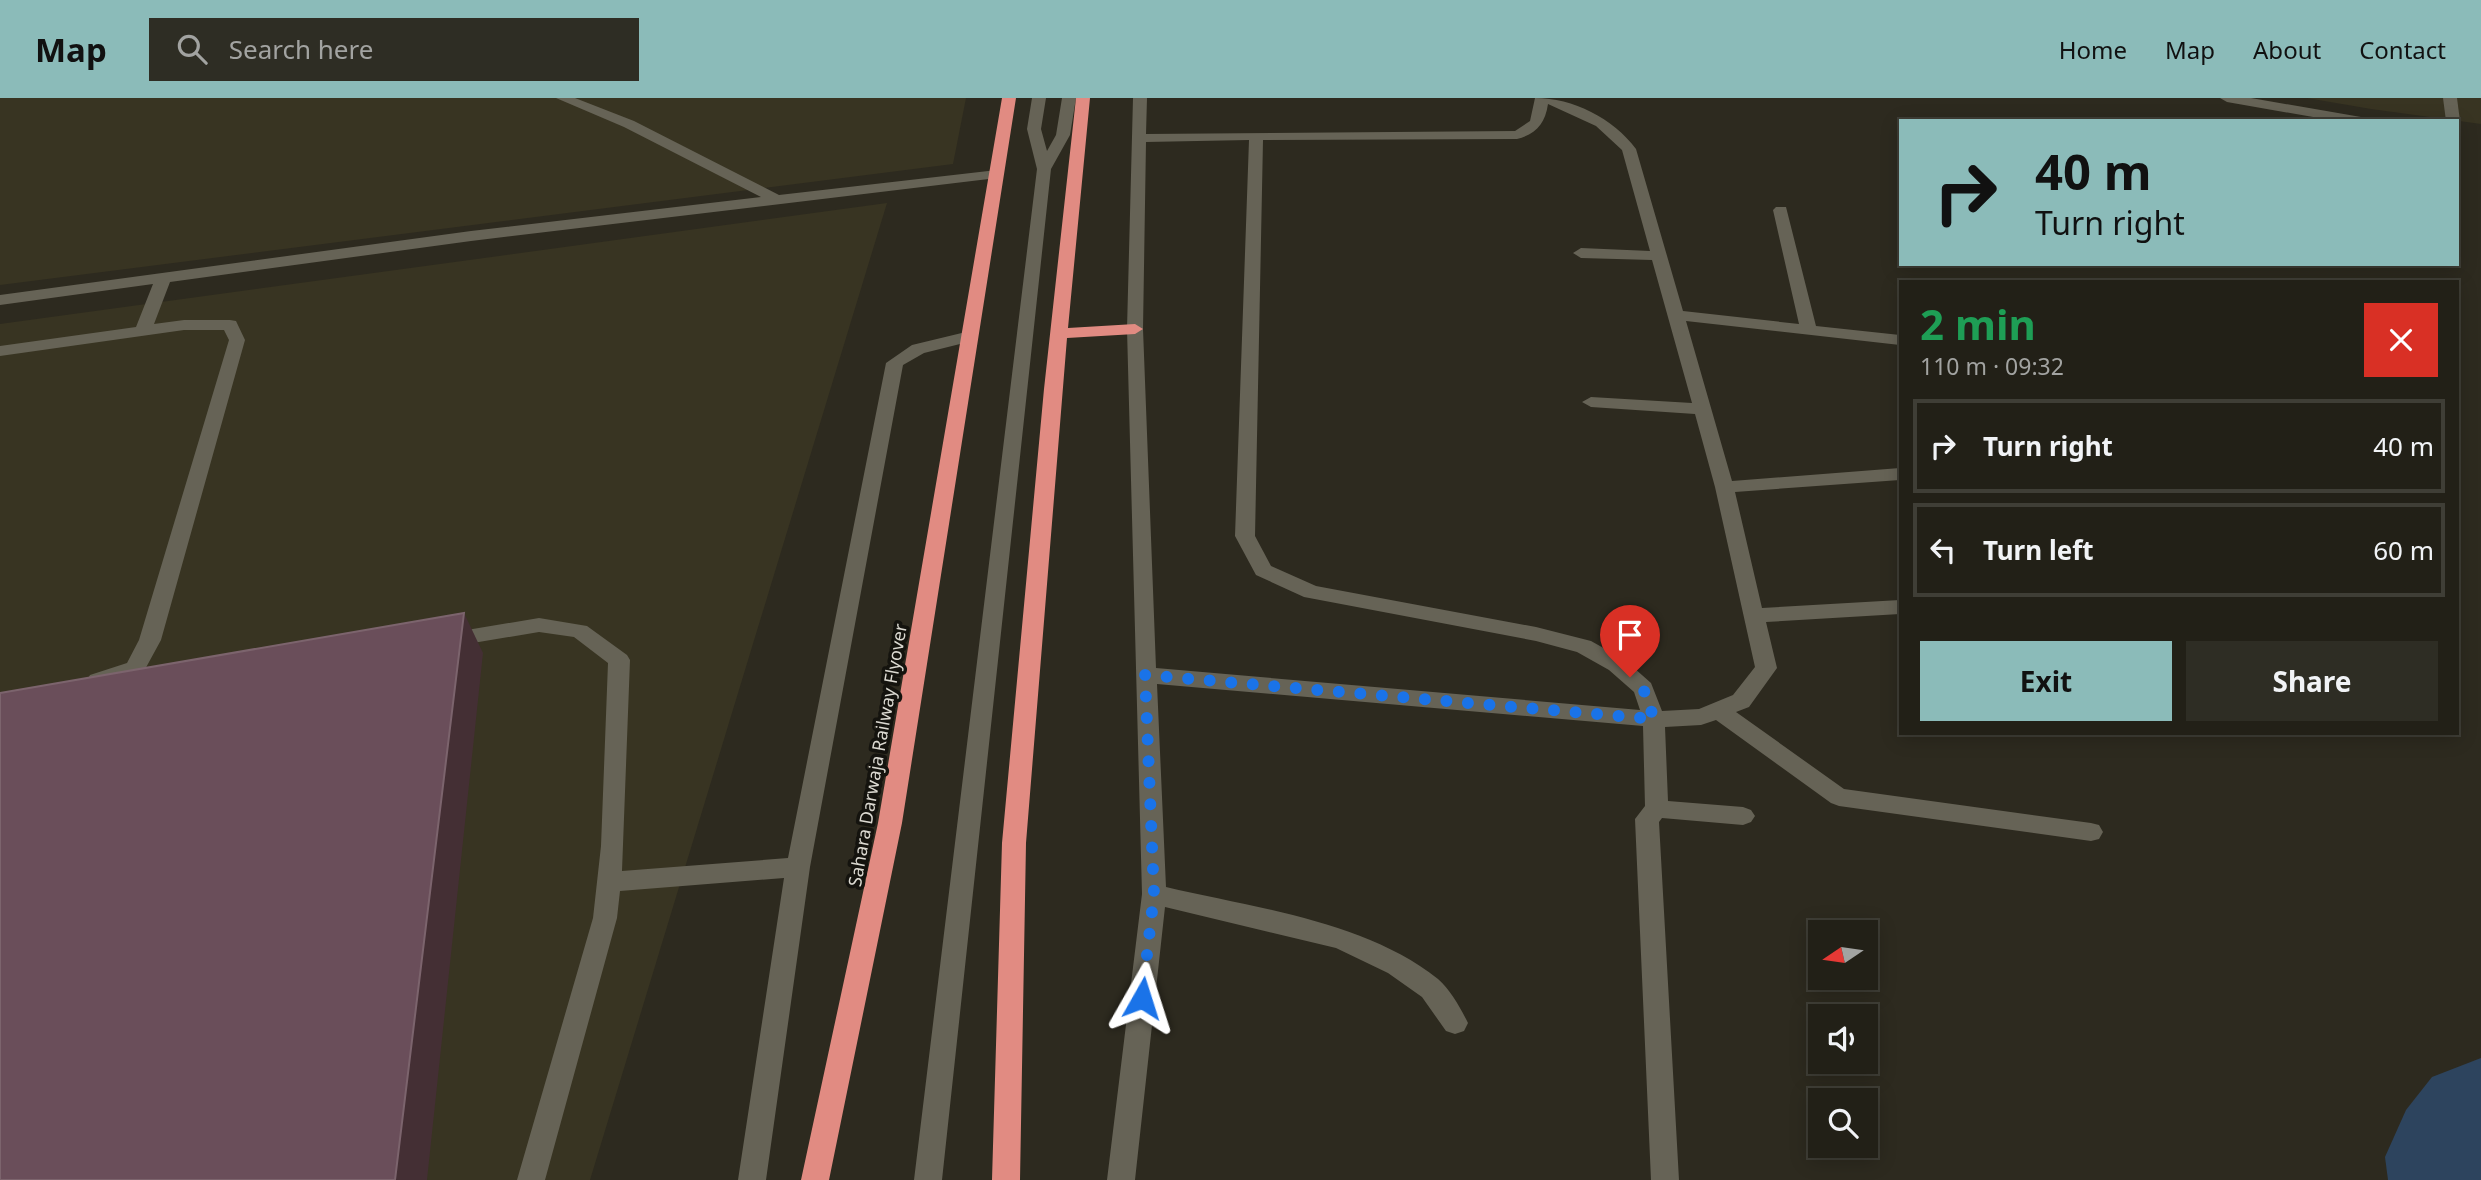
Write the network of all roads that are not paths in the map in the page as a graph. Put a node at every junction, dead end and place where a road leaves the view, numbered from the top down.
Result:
1 (563, 98) edge
2 (1009, 98) edge
3 (1039, 98) edge
4 (1069, 98) edge
5 (1083, 98) edge
6 (1140, 98) edge
7 (1543, 98) edge
8 (1571, 98) edge
9 (2227, 98) edge
10 (2450, 98) edge
11 (1591, 117) junction
12 (2349, 119) edge
13 (2453, 119) edge
14 (1256, 136) junction
15 (1138, 138) junction
16 (1044, 169) junction
17 (997, 174) junction
18 (777, 200) junction
19 (1782, 210) dead end
20 (1581, 253) dead end
21 (1659, 256) junction
22 (163, 278) junction
23 (0, 300) edge
24 (1675, 315) junction
25 (1135, 329) junction
26 (1809, 330) junction
27 (143, 331) junction
28 (1059, 333) junction
29 (970, 336) junction
30 (1899, 340) edge
31 (0, 351) edge
32 (1591, 402) dead end
33 (1702, 409) junction
34 (1899, 474) edge
35 (1724, 487) junction
36 (1899, 607) edge
37 (1755, 616) junction
38 (431, 643) edge
39 (1145, 675) junction
40 (121, 695) edge
41 (1718, 710) junction
42 (1654, 719) junction
43 (1657, 809) junction
44 (1743, 816) dead end
45 (2091, 832) dead end
46 (798, 867) junction
47 (610, 882) junction
48 (1154, 894) junction
49 (1455, 1023) dead end
50 (531, 1180) edge
51 (751, 1180) edge
52 (815, 1180) edge
53 (928, 1180) edge
54 (1006, 1180) edge
55 (1121, 1180) edge
56 (1665, 1180) edge

1 - 18 street
2 - 17 highway, Sahara Darwaja Railway Flyover
3 - 16 street
4 - 16 street
5 - 28 highway
6 - 15 street
7 - 11 street
7 - 14 street
8 - 11 street
9 - 12 street
10 - 13 street
11 - 21 street
14 - 15 street
14 - 42 street
15 - 25 street
16 - 53 street
17 - 18 street
17 - 29 highway, Sahara Darwaja Railway Flyover
18 - 22 street
19 - 26 street
20 - 21 street
21 - 24 street
22 - 23 street
22 - 27 street
24 - 26 street
24 - 33 street
25 - 28 highway
25 - 39 street
26 - 30 street
27 - 31 street
27 - 40 street
28 - 54 highway
29 - 46 street
29 - 52 highway, Sahara Darwaja Railway Flyover
32 - 33 street
33 - 35 street
34 - 35 street
35 - 37 street
36 - 37 street
37 - 41 street
38 - 47 street
39 - 42 street
39 - 48 street
41 - 42 street
41 - 45 street
42 - 43 street
43 - 44 street
43 - 56 street
46 - 47 street
46 - 51 street
47 - 50 street
48 - 49 street
48 - 55 street

